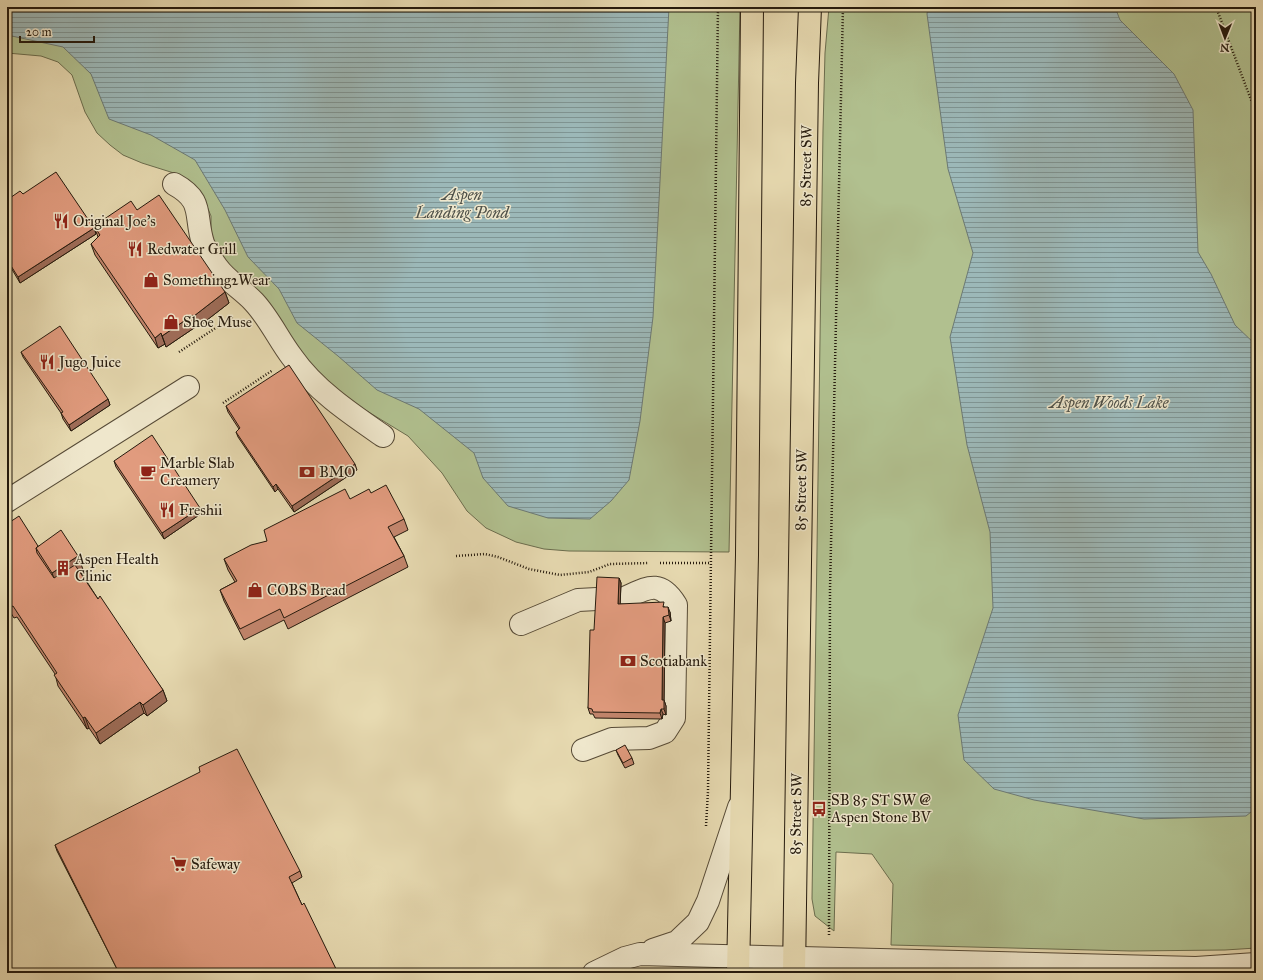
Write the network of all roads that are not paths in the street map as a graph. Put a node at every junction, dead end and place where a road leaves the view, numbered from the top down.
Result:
1 (752, 7) edge
2 (810, 7) edge
3 (174, 184) dead end
4 (188, 387) dead end
5 (384, 436) dead end
6 (7, 501) edge
7 (597, 600) edge
8 (622, 600) dead end
9 (521, 624) dead end
10 (583, 750) dead end
11 (742, 799) junction
12 (640, 954) junction
13 (738, 964) edge
14 (1256, 964) edge
15 (794, 966) edge
16 (1197, 970) edge
17 (594, 973) edge

1 - 11 main road
2 - 15 main road, 85 Street SW
3 - 5 street
4 - 6 street
7 - 9 street
8 - 10 street
11 - 12 street
11 - 13 main road
12 - 13 street
12 - 17 street
13 - 15 street
14 - 16 street
15 - 16 street

